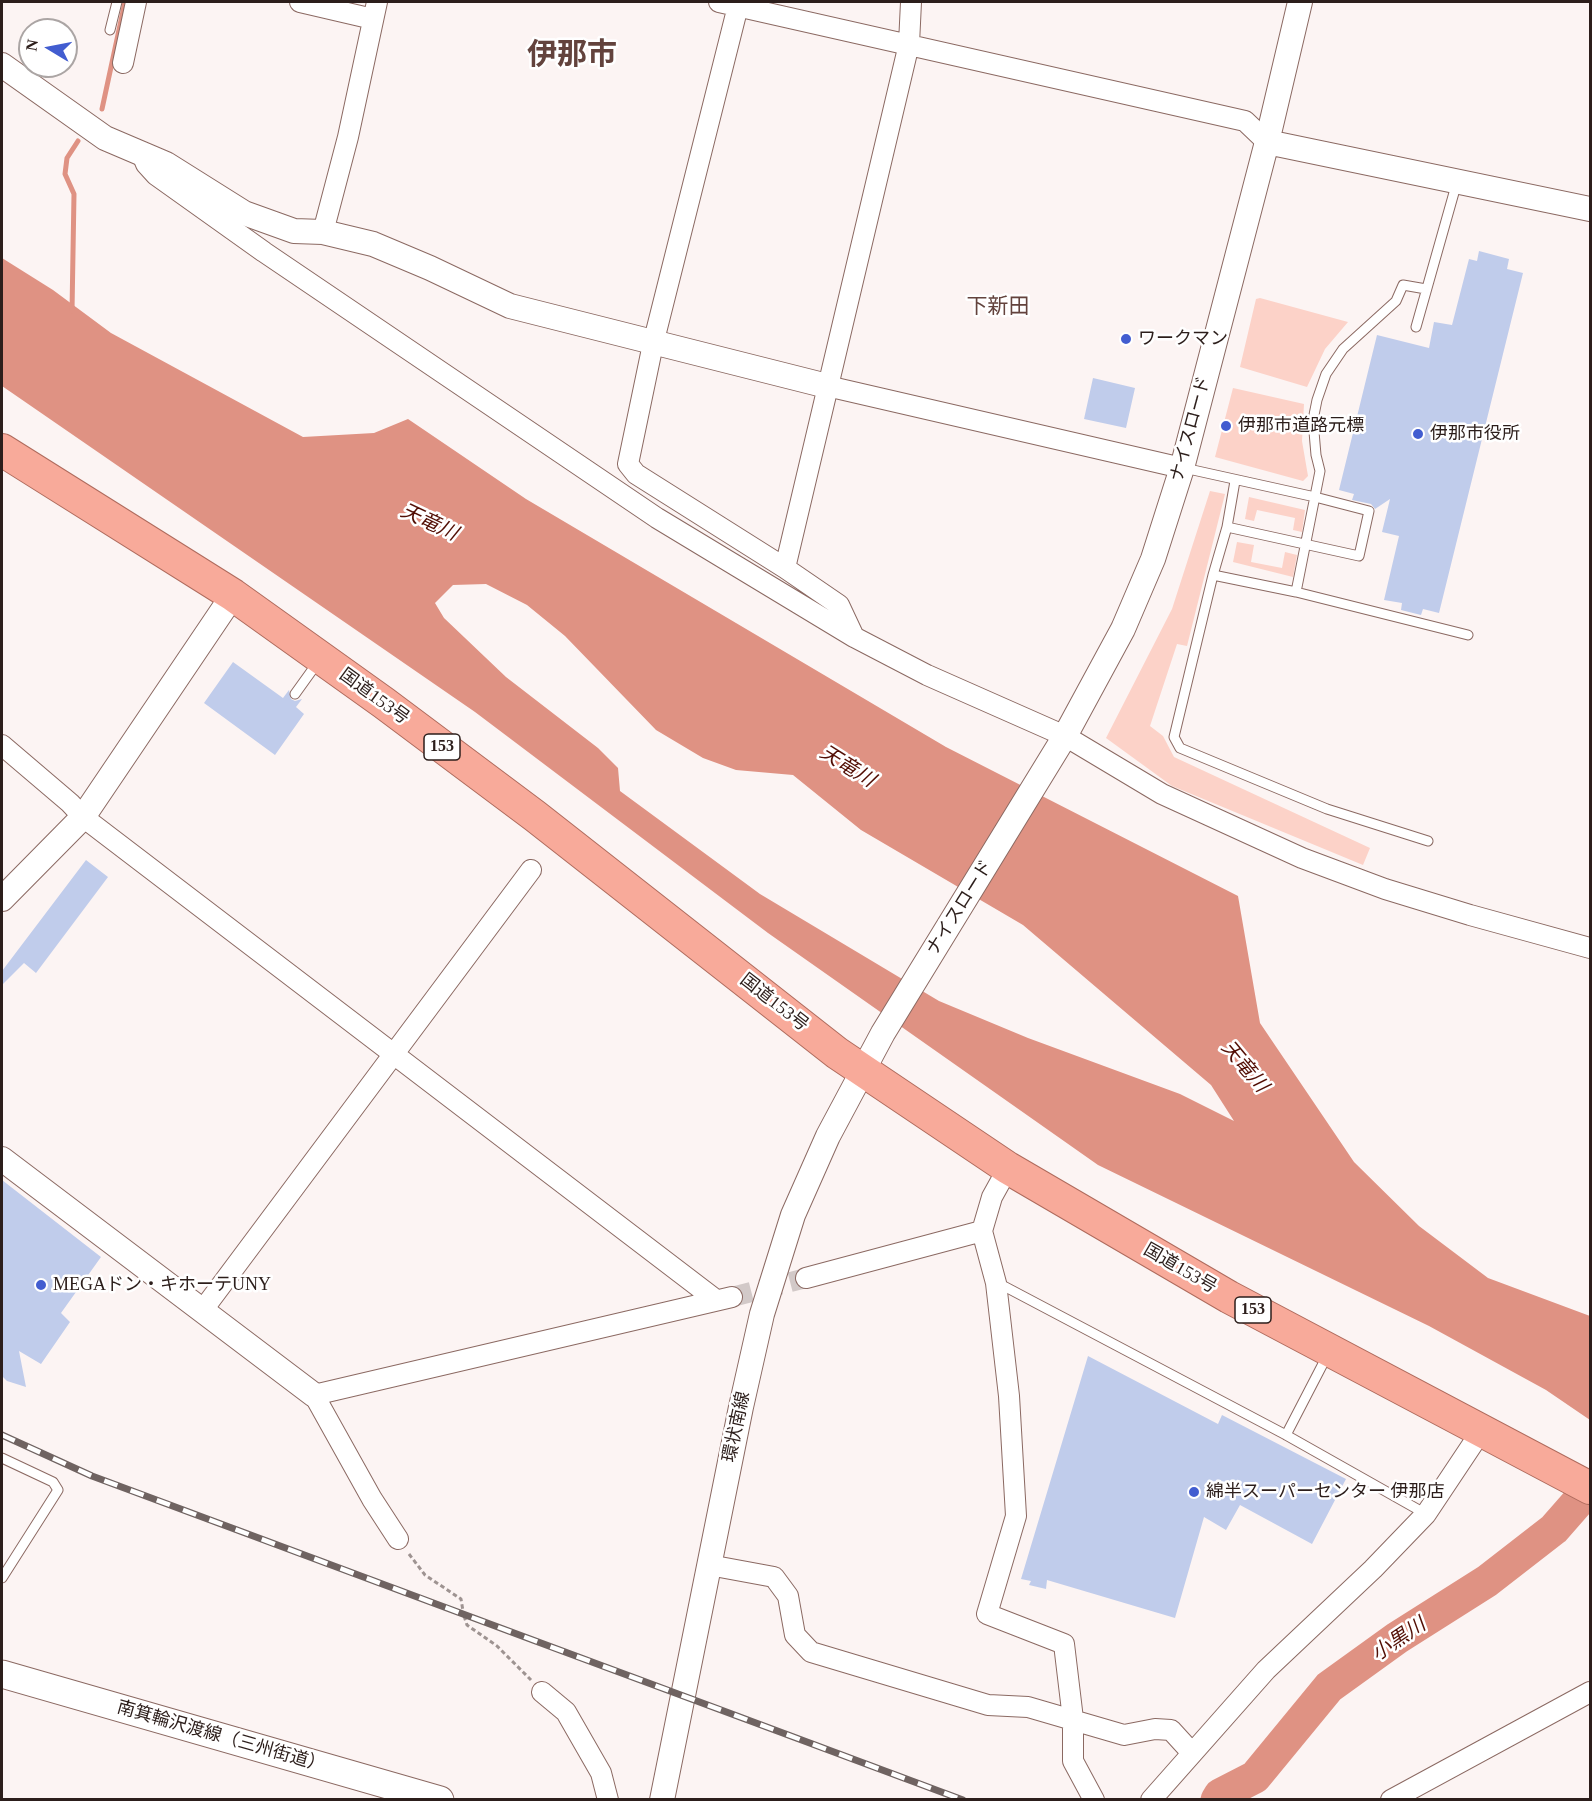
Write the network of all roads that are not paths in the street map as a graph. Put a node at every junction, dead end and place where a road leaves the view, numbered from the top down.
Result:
1 (117, 2) edge
2 (136, 2) edge
3 (300, 2) edge
4 (911, 2) edge
5 (1300, 2) edge
6 (732, 3) edge
7 (375, 10) edge
8 (110, 30) dead end
9 (909, 44) junction
10 (123, 63) dead end
11 (2, 65) edge
12 (1267, 142) junction
13 (141, 152) junction
14 (1457, 182) junction
15 (1590, 209) edge
16 (323, 232) junction
17 (1426, 289) junction
18 (1416, 327) dead end
19 (654, 344) junction
20 (827, 386) junction
21 (2, 450) edge
22 (1182, 468) junction
23 (1235, 481) junction
24 (1315, 497) junction
25 (1227, 527) junction
26 (1306, 545) junction
27 (785, 568) junction
28 (1213, 575) junction
29 (1296, 592) junction
30 (233, 595) junction
31 (1468, 635) dead end
32 (854, 637) junction
33 (321, 658) junction
34 (295, 694) dead end
35 (1062, 742) junction
36 (2, 745) edge
37 (82, 817) junction
38 (1428, 841) dead end
39 (531, 870) dead end
40 (2, 899) edge
41 (1590, 948) edge
42 (392, 1055) junction
43 (864, 1071) junction
44 (2, 1159) edge
45 (1008, 1168) junction
46 (982, 1232) junction
47 (806, 1278) tunnel mouth
48 (996, 1282) junction
49 (202, 1311) junction
50 (1330, 1350) junction
51 (314, 1395) junction
52 (1286, 1435) junction
53 (1493, 1436) junction
54 (2, 1458) edge
55 (1590, 1488) edge
56 (1426, 1514) junction
57 (398, 1539) road end
58 (709, 1565) junction
59 (2, 1578) edge
60 (2, 1674) edge
61 (542, 1692) road end
62 (1590, 1692) edge
63 (1072, 1719) junction
64 (1192, 1753) junction
65 (440, 1800) edge
66 (609, 1800) edge
67 (662, 1800) edge
68 (1094, 1800) edge
69 (1151, 1800) edge
70 (1390, 1800) edge

1 - 8 lane
2 - 10 street
3 - 7 street
4 - 9 street
5 - 12 street, ナイスロード
6 - 9 street
6 - 19 street
7 - 16 street
9 - 12 street
9 - 20 street
11 - 13 street
12 - 14 street
12 - 22 street, ナイスロード
13 - 16 street
13 - 32 street
14 - 15 street
14 - 17 lane
16 - 19 street
17 - 18 lane
17 - 24 lane
19 - 20 street
19 - 27 street
20 - 22 street
20 - 27 street
21 - 30 highway, 国道153号 / 153
22 - 23 lane
22 - 35 street, ナイスロード
23 - 24 lane
23 - 25 lane
24 - 26 lane
24 - 26 lane
25 - 26 lane
25 - 28 lane
26 - 29 lane
27 - 32 street
28 - 29 lane
28 - 38 lane
29 - 31 lane
30 - 33 highway, 国道153号 / 153
30 - 37 street
32 - 35 street
33 - 34 lane
33 - 43 highway, 国道153号 / 153
35 - 41 street
35 - 43 street, ナイスロード
36 - 37 street
37 - 40 street
37 - 42 street
39 - 42 street
42 - 49 street
42 - 51 street
43 - 45 highway, 国道153号 / 153
43 - 58 street, 環状南線
44 - 49 street
45 - 46 street
45 - 50 highway, 国道153号 / 153
46 - 47 street
46 - 48 street
48 - 52 lane
48 - 63 street
49 - 51 street
50 - 52 lane
50 - 53 highway, 国道153号 / 153
51 - 57 street
52 - 56 lane
53 - 55 highway, 国道153号 / 153
53 - 56 street
54 - 59 lane
56 - 64 street
58 - 63 street
58 - 67 street, 環状南線
60 - 65 main road, 南箕輪沢渡線（三州街道）
61 - 66 street
62 - 70 street
63 - 64 street
63 - 68 street
64 - 69 street

